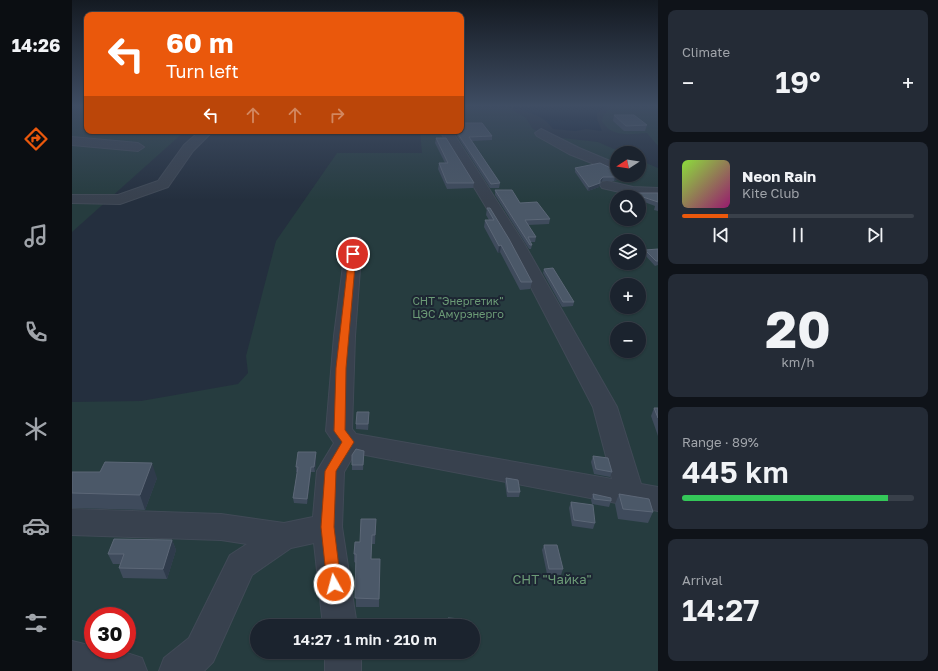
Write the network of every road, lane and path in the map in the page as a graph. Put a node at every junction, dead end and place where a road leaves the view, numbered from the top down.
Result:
1 (200, 137) edge
2 (450, 137) edge
3 (548, 137) edge
4 (72, 141) edge
5 (138, 147) dead end
6 (610, 166) edge
7 (646, 182) edge
8 (607, 185) dead end
9 (658, 187) edge
10 (658, 192) edge
11 (72, 199) edge
12 (354, 242) dead end
13 (348, 442) junction
14 (630, 493) junction
15 (658, 499) edge
16 (72, 522) edge
17 (327, 527) junction
18 (284, 536) junction
19 (339, 619) edge
20 (72, 659) edge
21 (343, 659) edge
22 (129, 671) edge
23 (177, 671) edge
24 (342, 671) edge

1 - 11 street
2 - 14 street
3 - 6 street
4 - 5 street
7 - 9 street
8 - 10 street
12 - 13 street
13 - 14 street
13 - 17 street
14 - 15 street
16 - 18 street
17 - 18 street
17 - 19 street
18 - 23 street
20 - 22 street
21 - 24 street

